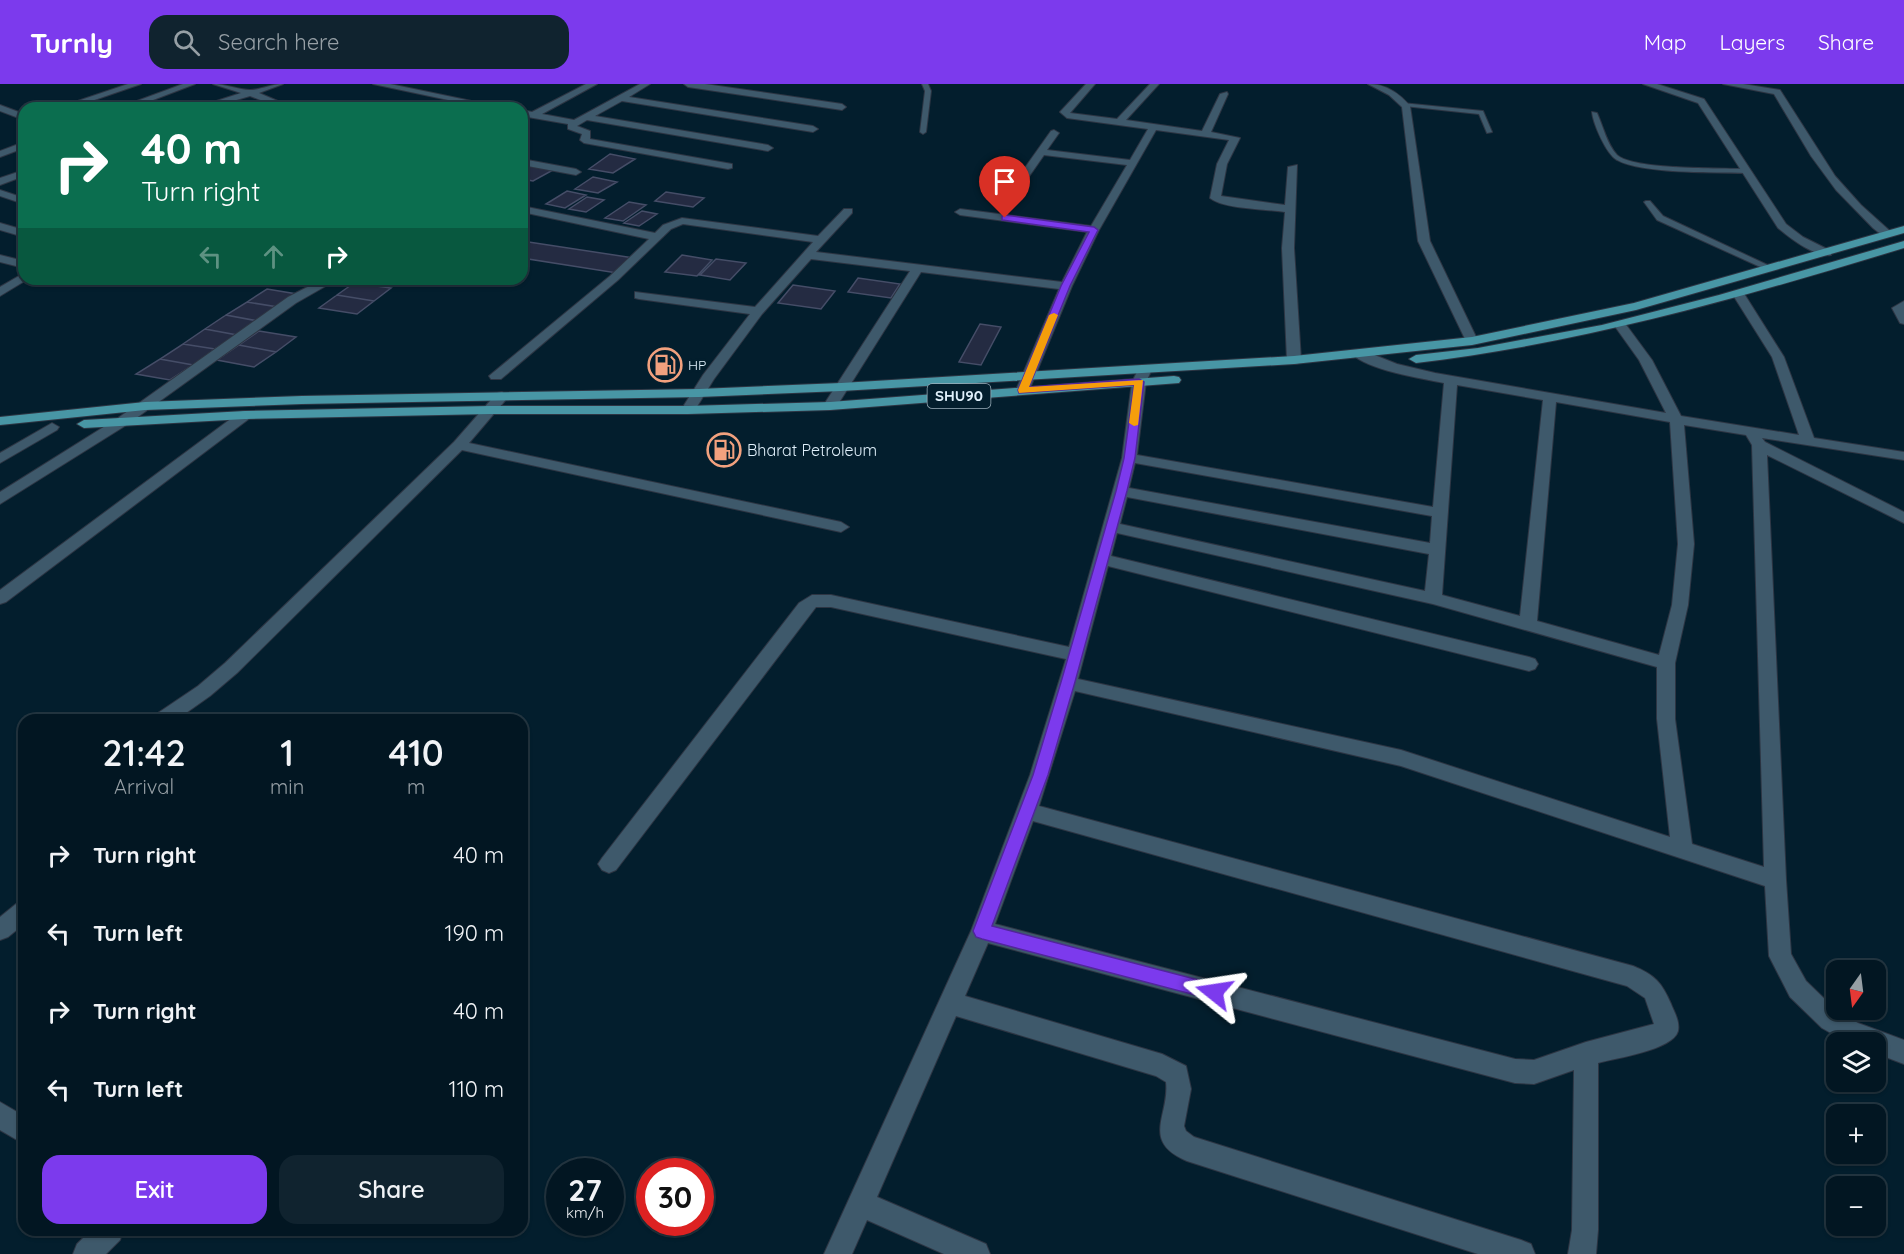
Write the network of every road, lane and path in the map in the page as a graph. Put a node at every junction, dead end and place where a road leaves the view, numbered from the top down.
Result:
1 (137, 84) edge
2 (191, 84) edge
3 (217, 84) edge
4 (279, 84) edge
5 (377, 84) edge
6 (593, 84) edge
7 (646, 84) edge
8 (688, 84) edge
9 (925, 84) edge
10 (1091, 84) edge
11 (1155, 84) edge
12 (1372, 84) edge
13 (1647, 84) edge
14 (1727, 84) edge
15 (249, 92) junction
16 (1224, 94) dead end
17 (619, 98) junction
18 (81, 102) edge
19 (140, 102) edge
20 (218, 102) edge
21 (274, 102) edge
22 (469, 102) edge
23 (1404, 104) junction
24 (842, 107) dead end
25 (0, 108) edge
26 (1594, 113) dead end
27 (528, 114) edge
28 (18, 115) edge
29 (533, 115) junction
30 (585, 117) junction
31 (528, 118) edge
32 (574, 123) junction
33 (1118, 123) junction
34 (1153, 128) junction
35 (813, 129) dead end
36 (923, 132) dead end
37 (1489, 132) dead end
38 (1054, 133) dead end
39 (1206, 133) junction
40 (18, 147) edge
41 (768, 148) dead end
42 (2, 152) edge
43 (1041, 152) junction
44 (528, 163) edge
45 (1133, 163) junction
46 (728, 166) dead end
47 (1293, 167) dead end
48 (1746, 171) junction
49 (576, 172) dead end
50 (18, 175) edge
51 (0, 182) edge
52 (1017, 186) dead end
53 (0, 193) edge
54 (18, 199) edge
55 (1648, 202) dead end
56 (1290, 209) junction
57 (528, 210) edge
58 (848, 211) dead end
59 (960, 212) dead end
60 (0, 226) edge
61 (1904, 229) edge
62 (1094, 230) junction
63 (18, 232) edge
64 (1887, 234) junction
65 (657, 237) junction
66 (821, 240) junction
67 (1904, 244) edge
68 (1827, 253) junction
69 (809, 255) junction
70 (0, 258) edge
71 (18, 263) edge
72 (918, 268) junction
73 (1770, 268) junction
74 (18, 281) edge
75 (321, 285) edge
76 (1066, 286) junction
77 (0, 292) edge
78 (639, 295) dead end
79 (1739, 295) junction
80 (1904, 305) edge
81 (758, 311) junction
82 (1904, 320) edge
83 (1620, 326) junction
84 (1472, 341) junction
85 (1358, 353) junction
86 (1294, 360) junction
87 (1375, 363) junction
88 (496, 376) dead end
89 (1029, 376) junction
90 (1142, 376) junction
91 (1450, 378) junction
92 (841, 387) junction
93 (1023, 390) junction
94 (699, 393) junction
95 (502, 396) junction
96 (1550, 397) junction
97 (144, 406) junction
98 (830, 406) junction
99 (490, 410) junction
100 (688, 410) junction
101 (245, 415) junction
102 (0, 421) edge
103 (123, 421) junction
104 (1677, 421) junction
105 (52, 427) junction
106 (0, 432) edge
107 (1756, 439) junction
108 (1808, 441) junction
109 (459, 445) junction
110 (1904, 456) edge
111 (1130, 458) junction
112 (0, 459) edge
113 (1122, 491) junction
114 (0, 499) edge
115 (1440, 513) junction
116 (1904, 518) edge
117 (841, 527) dead end
118 (1111, 527) junction
119 (1437, 550) junction
120 (1103, 559) junction
121 (0, 598) edge
122 (1433, 598) junction
123 (1528, 625) junction
124 (1074, 654) junction
125 (1666, 663) junction
126 (1529, 664) dead end
127 (1068, 682) junction
128 (171, 714) edge
129 (1027, 811) junction
130 (1682, 850) junction
131 (609, 864) dead end
132 (1775, 880) junction
133 (18, 916) edge
134 (0, 930) edge
135 (982, 931) junction
136 (950, 1003) junction
137 (1904, 1052) edge
138 (1586, 1054) junction
139 (0, 1115) edge
140 (18, 1127) edge
141 (860, 1203) junction
142 (104, 1236) edge
143 (87, 1254) edge
144 (838, 1254) edge
145 (976, 1254) edge
146 (1521, 1254) edge
147 (1582, 1254) edge

1 - 18 street
2 - 19 street
3 - 15 street
4 - 15 street
5 - 22 street
6 - 29 street
7 - 17 street
8 - 24 street
9 - 36 lane
10 - 33 street
11 - 33 street
12 - 23 street
13 - 48 street
14 - 64 street
15 - 20 street
15 - 21 street
16 - 39 street
17 - 30 street
17 - 35 street
23 - 37 lane
23 - 84 street
25 - 28 street
26 - 48 lane
27 - 29 street
29 - 31 street
29 - 32 street
30 - 32 street
30 - 41 street
32 - 46 street
33 - 34 street
34 - 39 street
34 - 45 street
38 - 43 street
39 - 56 street
40 - 42 street
43 - 45 street
43 - 52 street
44 - 49 street
45 - 62 street
47 - 56 street
48 - 68 street
50 - 51 street
53 - 54 street
55 - 73 lane
56 - 86 street
57 - 65 street
58 - 66 street
59 - 62 street
60 - 63 street
61 - 64 main road
62 - 76 street
64 - 68 main road
65 - 66 street
65 - 88 street
66 - 69 street
67 - 79 main road, SHU90
68 - 73 main road
69 - 72 street
69 - 81 street
70 - 71 street
72 - 76 street
72 - 92 street
73 - 84 main road
74 - 77 street
75 - 97 street
76 - 89 street
78 - 81 street
79 - 83 main road, SHU90
79 - 108 street
80 - 82 street
81 - 94 street
83 - 87 main road, SHU90
83 - 104 street
84 - 85 main road
85 - 86 main road
85 - 87 street
86 - 90 main road
87 - 90 main road, SHU90
87 - 91 street
89 - 90 main road
89 - 92 main road
89 - 93 street
90 - 93 main road, SHU90
90 - 111 street
91 - 96 street
91 - 115 street
92 - 94 main road
92 - 98 street
93 - 98 main road, SHU90
94 - 95 main road
94 - 100 street
95 - 97 main road
95 - 99 street
96 - 104 street
96 - 123 street
97 - 102 main road
97 - 103 street
98 - 100 main road, SHU90
99 - 100 main road, SHU90
99 - 101 main road, SHU90
99 - 109 street
101 - 103 main road, SHU90
101 - 121 street
103 - 105 main road, SHU90
103 - 114 street
104 - 107 street
104 - 125 street
105 - 106 main road, SHU90
105 - 112 street
107 - 108 street
107 - 116 street
107 - 132 street
108 - 110 street
109 - 117 street
109 - 128 street
111 - 113 street
111 - 115 street
113 - 118 street
113 - 119 street
115 - 119 street
118 - 120 street
118 - 122 street
119 - 122 street
120 - 124 street
120 - 126 street
122 - 123 street
123 - 125 street
124 - 127 street
124 - 131 street
125 - 130 street
127 - 129 street
127 - 130 street
129 - 135 street
129 - 138 street
130 - 132 street
132 - 137 street
133 - 134 street
135 - 136 street
135 - 138 street
136 - 141 street
136 - 146 street
138 - 147 street
139 - 140 street
141 - 144 street
141 - 145 street
142 - 143 street

